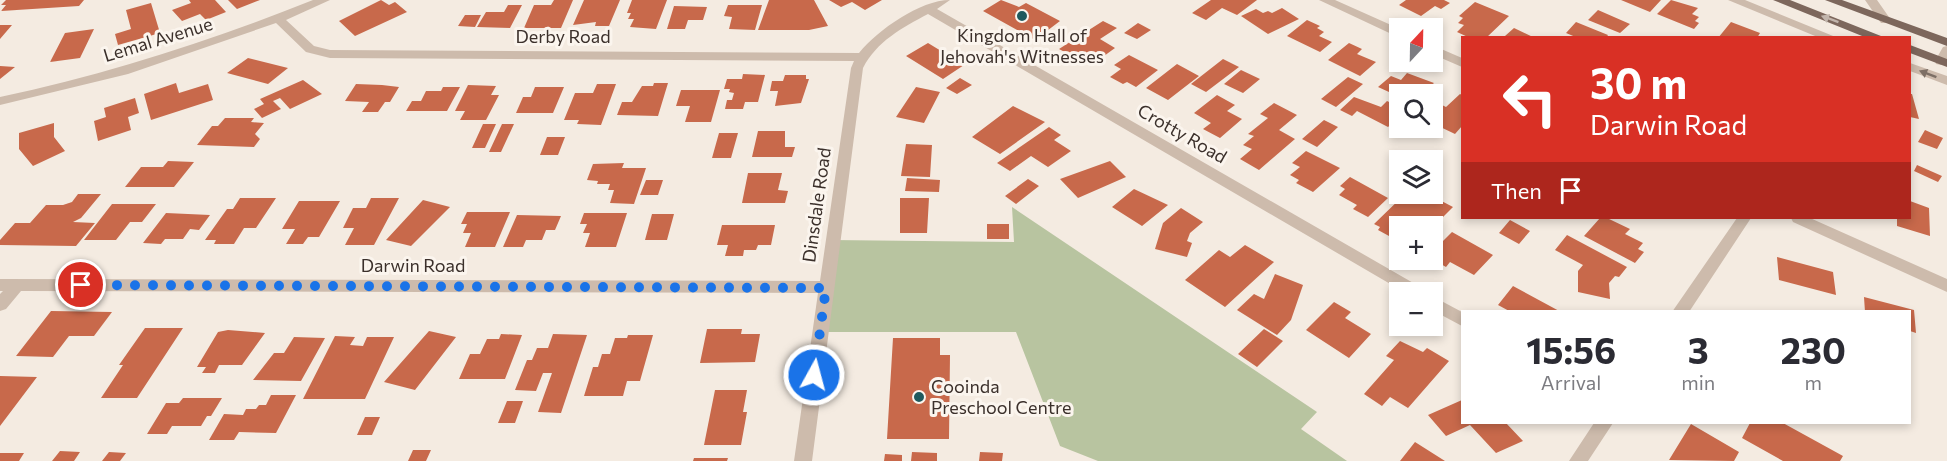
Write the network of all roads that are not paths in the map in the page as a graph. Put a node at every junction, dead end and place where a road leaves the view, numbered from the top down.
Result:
1 (324, 0) edge
2 (944, 0) edge
3 (1325, 0) edge
4 (1734, 0) edge
5 (1779, 0) edge
6 (1831, 0) edge
7 (1871, 0) edge
8 (928, 9) junction
9 (278, 19) junction
10 (1885, 20) junction
11 (1389, 29) edge
12 (1827, 36) edge
13 (1875, 36) edge
14 (1947, 42) edge
15 (1911, 49) edge
16 (1443, 54) edge
17 (861, 57) junction
18 (1945, 58) edge
19 (1461, 63) edge
20 (1911, 67) edge
21 (1947, 81) edge
22 (0, 101) edge
23 (1743, 219) edge
24 (1800, 219) edge
25 (1399, 282) edge
26 (8, 285) edge
27 (1947, 286) edge
28 (826, 288) junction
29 (0, 305) edge
30 (1443, 309) edge
31 (1681, 310) edge
32 (1461, 319) edge
33 (1603, 424) edge
34 (803, 461) edge
35 (1578, 461) edge

1 - 9 street, Lemal Avenue
2 - 8 street
3 - 11 street
4 - 12 street
13 -> 5 main road
6 - 10 main road
7 - 10 street
8 - 17 street
8 - 25 street, Crotty Road
9 - 17 street, Derby Road
9 - 22 street, Lemal Avenue
10 - 14 main road
15 - 18 main road
16 - 19 street
17 - 28 street, Dinsdale Road
21 -> 20 street
23 - 31 street
24 - 27 street
26 - 28 street, Darwin Road
26 - 29 street
28 - 34 street, Dinsdale Road
30 - 32 street
33 - 35 street

